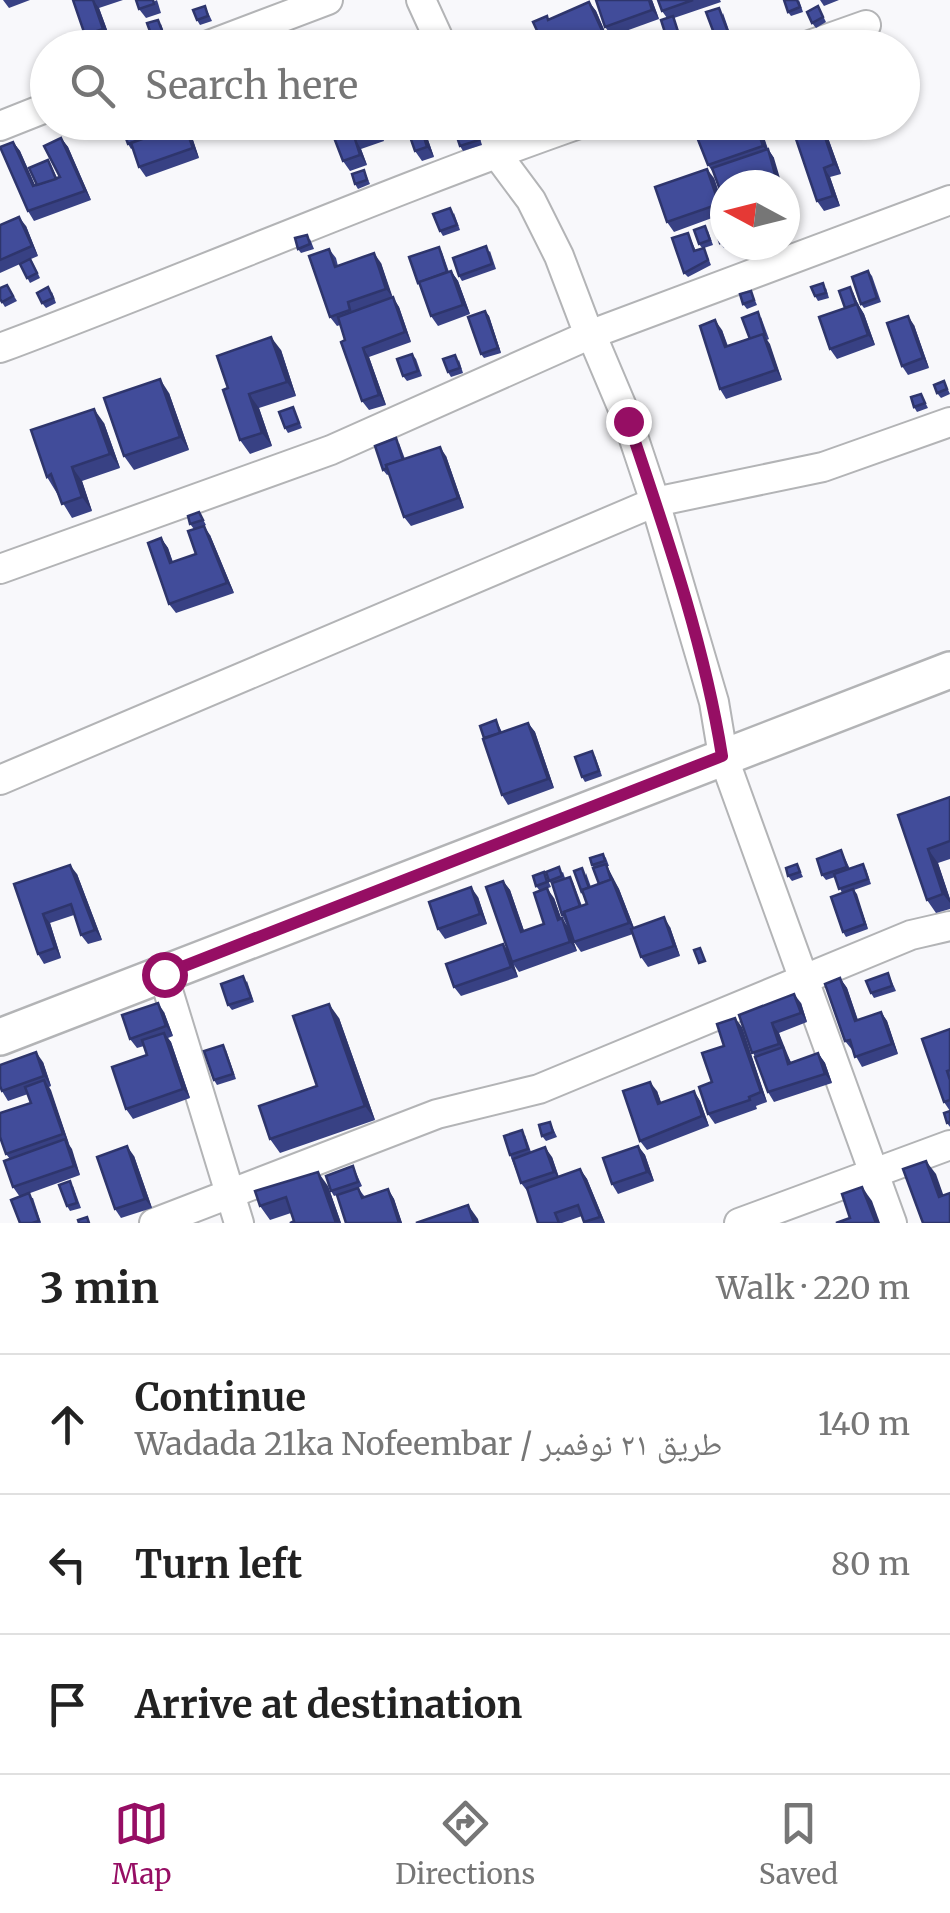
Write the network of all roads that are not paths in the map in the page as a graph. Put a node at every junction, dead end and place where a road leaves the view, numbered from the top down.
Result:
1 (328, 0) edge
2 (422, 0) edge
3 (866, 25) dead end
4 (249, 30) edge
5 (435, 30) edge
6 (852, 30) edge
7 (30, 114) edge
8 (0, 126) edge
9 (491, 140) edge
10 (533, 140) edge
11 (496, 153) junction
12 (950, 200) edge
13 (588, 335) junction
14 (0, 348) edge
15 (950, 422) edge
16 (655, 502) junction
17 (0, 569) edge
18 (950, 670) edge
19 (722, 756) junction
20 (0, 780) edge
21 (950, 926) edge
22 (164, 974) junction
23 (801, 979) junction
24 (0, 1037) edge
25 (950, 1144) edge
26 (875, 1172) junction
27 (228, 1194) junction
28 (154, 1223) edge
29 (240, 1223) edge
30 (739, 1223) edge
31 (892, 1223) edge

1 - 4 street
2 - 5 street
3 - 6 street
7 - 8 street
9 - 11 street
10 - 11 street
11 - 13 street
11 - 14 street
12 - 13 street
13 - 16 street
13 - 17 street
15 - 16 street
16 - 19 street
16 - 20 street
18 - 19 street
19 - 22 street
19 - 23 street
21 - 23 street
22 - 24 street
22 - 27 street
23 - 26 street
23 - 27 street
25 - 26 street
26 - 30 street
26 - 31 street
27 - 28 street
27 - 29 street

